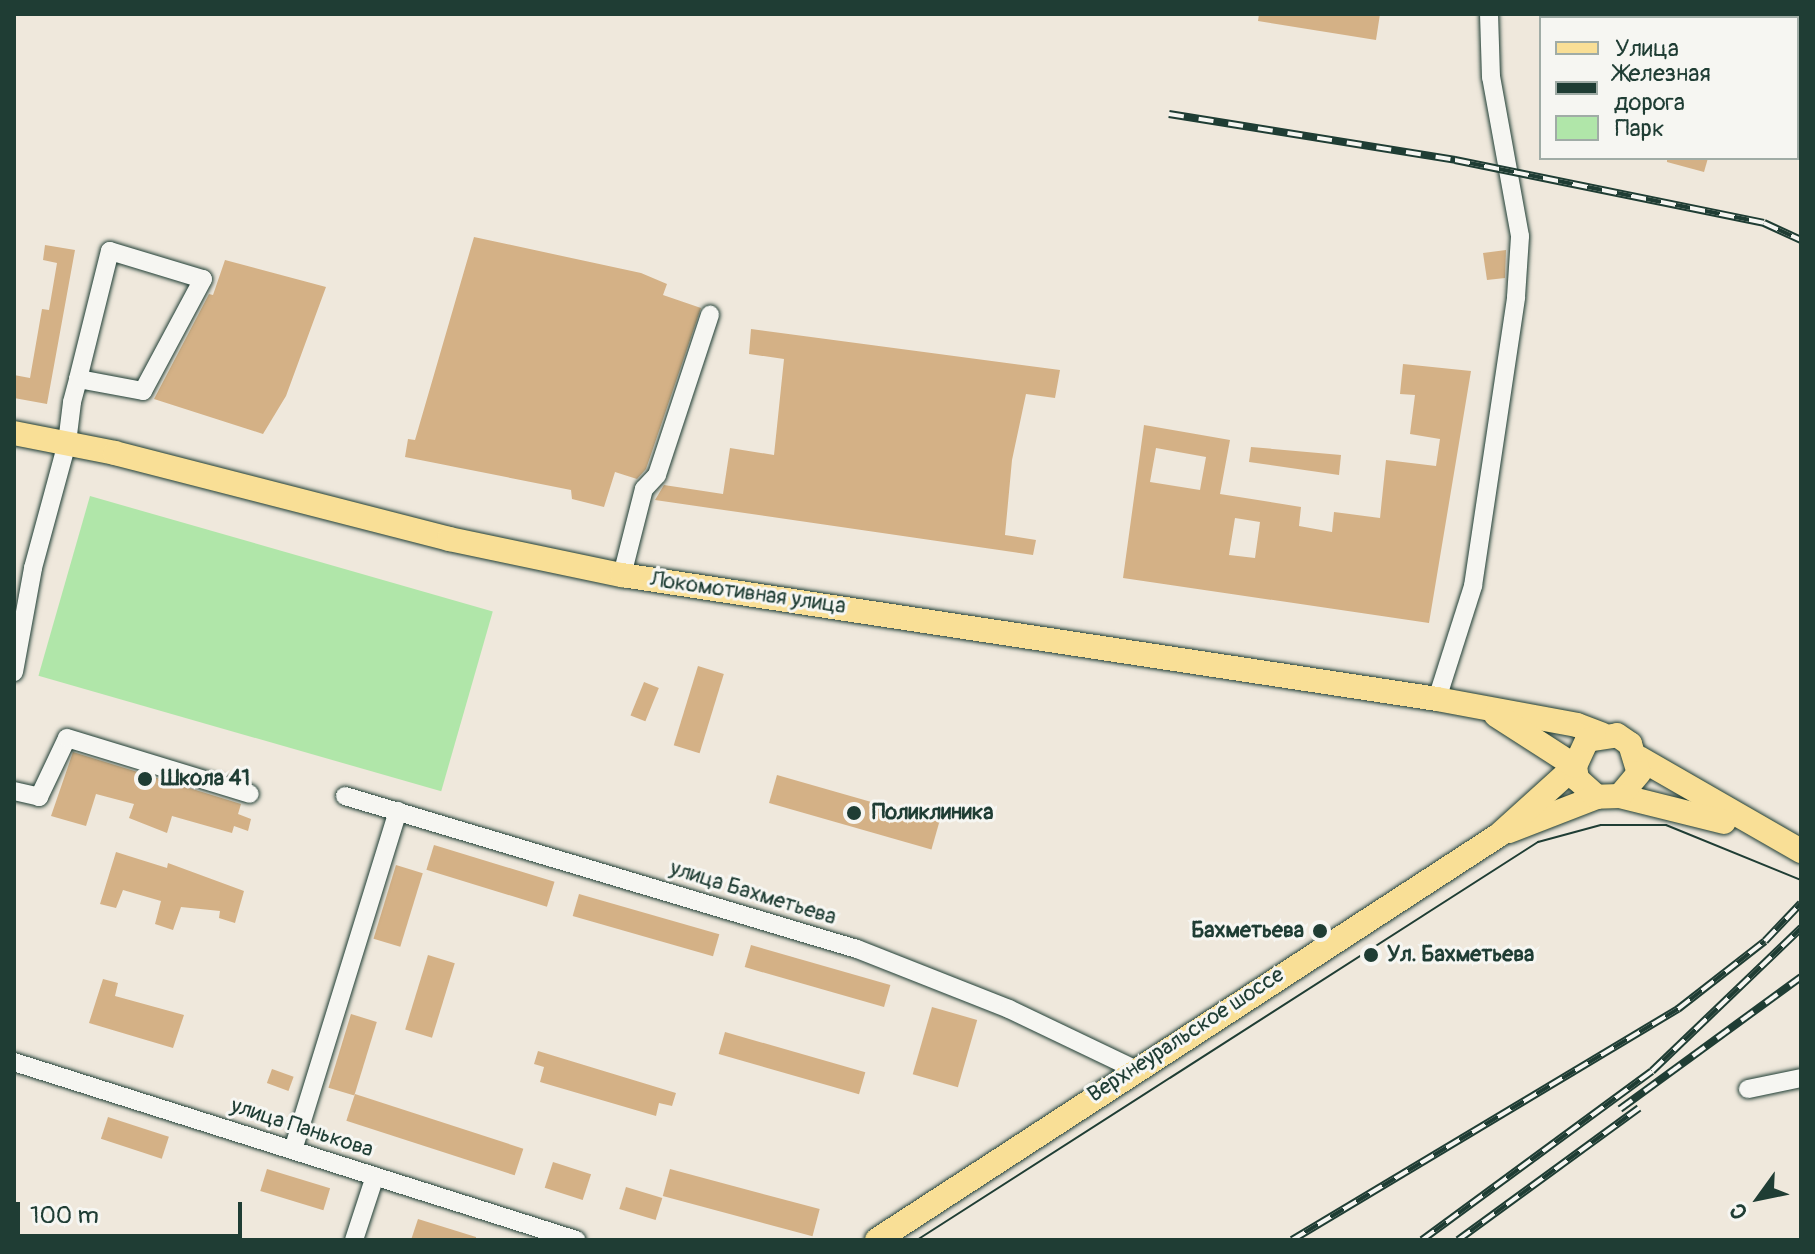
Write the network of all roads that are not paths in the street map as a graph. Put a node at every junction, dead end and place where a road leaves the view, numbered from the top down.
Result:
1 (1489, 14) edge
2 (710, 315) dead end
3 (78, 379) junction
4 (14, 433) edge
5 (67, 443) junction
6 (622, 575) junction
7 (14, 672) edge
8 (1437, 699) junction
9 (1491, 711) junction
10 (1601, 734) junction
11 (1639, 758) junction
12 (1575, 766) junction
13 (14, 791) edge
14 (250, 794) dead end
15 (345, 796) dead end
16 (1609, 797) junction
17 (398, 811) junction
18 (1499, 835) junction
19 (1772, 837) junction
20 (1801, 851) edge
21 (14, 1062) edge
22 (1134, 1069) junction
23 (1801, 1078) edge
24 (1748, 1089) dead end
25 (293, 1150) junction
26 (375, 1176) junction
27 (354, 1240) edge
28 (576, 1240) edge
29 (877, 1240) edge

1 - 8 street
2 - 6 street
3 - 3 street
3 - 5 street
4 - 5 main road, Локомотивная улица
5 - 6 main road, Локомотивная улица
5 - 7 street
6 - 8 main road, Локомотивная улица
8 - 9 main road, Локомотивная улица
9 - 10 main road, Локомотивная улица
9 - 12 main road
10 - 11 main road
10 - 12 main road
11 - 16 main road
11 - 19 main road
12 - 16 main road
12 - 18 main road
13 - 14 street
15 - 17 street, улица Бахметьева
16 - 18 main road
16 - 19 main road
17 - 22 street, улица Бахметьева
17 - 25 street
18 - 22 main road, Верхнеуральское шоссе
19 - 20 main road
21 - 25 street, улица Панькова
22 - 29 main road, Верхнеуральское шоссе
23 - 24 street
25 - 26 street, улица Панькова
26 - 27 street
26 - 28 street, улица Панькова

